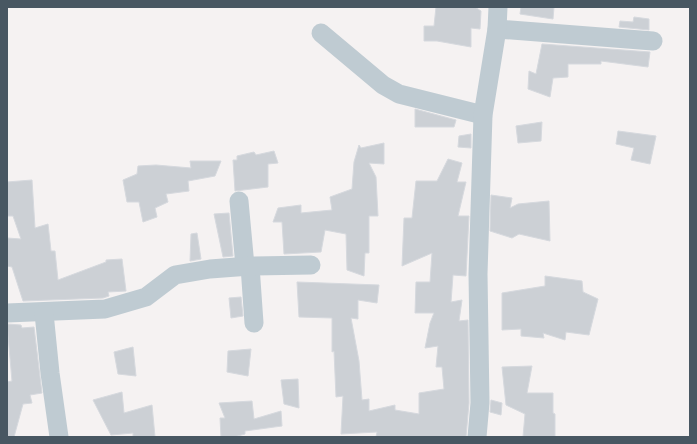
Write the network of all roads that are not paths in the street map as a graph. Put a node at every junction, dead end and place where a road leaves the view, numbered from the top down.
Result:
1 (498, 7) edge
2 (497, 29) junction
3 (321, 33) dead end
4 (653, 41) dead end
5 (483, 115) junction
6 (239, 201) dead end
7 (248, 266) junction
8 (311, 266) dead end
9 (7, 313) edge
10 (44, 313) junction
11 (254, 323) dead end
12 (59, 437) edge
13 (477, 437) edge

1 - 2 street
2 - 4 street
2 - 5 street
3 - 5 street
5 - 13 street
6 - 7 street
7 - 8 street
7 - 10 street
7 - 11 street
9 - 10 street
10 - 12 street

